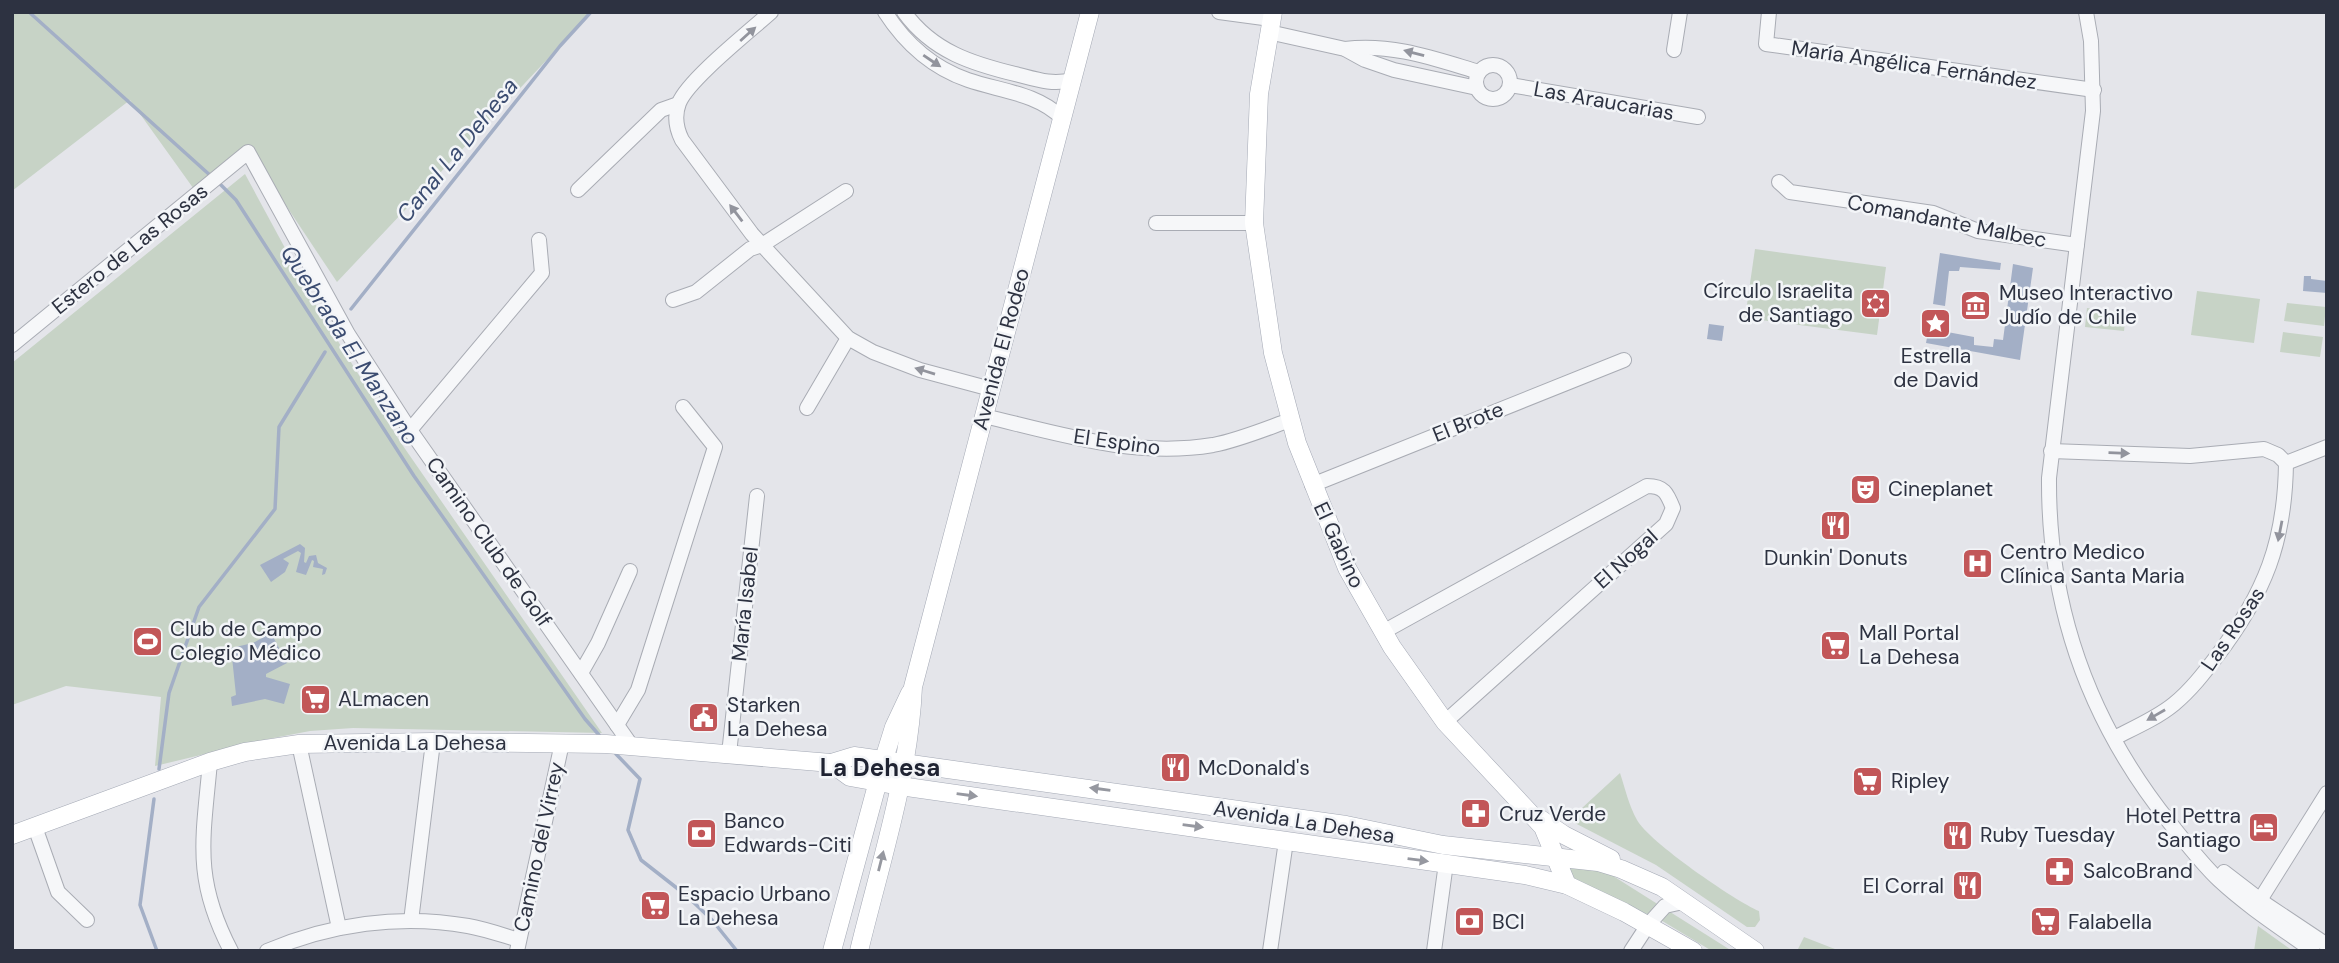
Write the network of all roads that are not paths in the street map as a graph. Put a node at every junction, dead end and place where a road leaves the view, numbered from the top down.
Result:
1 (771, 12) edge
2 (885, 12) edge
3 (904, 12) edge
4 (1090, 12) edge
5 (1219, 12) edge
6 (1680, 12) edge
7 (1769, 12) edge
8 (2087, 12) edge
9 (1271, 21) edge
10 (1345, 49) junction
11 (1674, 50) dead end
12 (1479, 72) junction
13 (1072, 80) junction
14 (1053, 83) junction
15 (1510, 85) junction
16 (1477, 88) junction
17 (2094, 90) junction
18 (678, 104) junction
19 (1047, 104) junction
20 (1698, 117) dead end
21 (1062, 118) junction
22 (248, 152) joint
23 (1779, 182) dead end
24 (578, 190) dead end
25 (846, 191) dead end
26 (1156, 223) dead end
27 (1254, 223) junction
28 (539, 240) dead end
29 (762, 244) junction
30 (2077, 245) junction
31 (674, 300) dead end
32 (848, 338) junction
33 (12, 345) edge
34 (1624, 360) dead end
35 (991, 389) junction
36 (683, 407) dead end
37 (807, 408) dead end
38 (984, 416) junction
39 (1290, 420) junction
40 (410, 430) junction
41 (2327, 447) edge
42 (2050, 451) junction
43 (2286, 463) junction
44 (1312, 485) junction
45 (757, 496) dead end
46 (630, 571) dead end
47 (1383, 632) junction
48 (581, 673) junction
49 (913, 687) junction
50 (1445, 722) junction
51 (617, 725) junction
52 (2114, 738) junction
53 (433, 742) junction
54 (562, 743) junction
55 (299, 744) junction
56 (631, 746) junction
57 (729, 754) junction
58 (884, 759) junction
59 (210, 762) junction
60 (831, 762) junction
61 (905, 762) junction
62 (878, 782) junction
63 (900, 786) junction
64 (2327, 793) edge
65 (1534, 814) junction
66 (35, 827) junction
67 (2178, 833) junction
68 (12, 835) edge
69 (1286, 841) junction
70 (1555, 856) junction
71 (1446, 863) junction
72 (1651, 881) junction
73 (1567, 886) junction
74 (849, 890) junction
75 (2260, 900) junction
76 (870, 902) junction
77 (1683, 902) junction
78 (87, 920) dead end
79 (411, 921) junction
80 (1648, 925) junction
81 (339, 928) junction
82 (2327, 945) edge
83 (518, 946) edge
84 (231, 951) edge
85 (267, 951) edge
86 (832, 951) edge
87 (859, 951) edge
88 (1270, 951) edge
89 (1434, 951) edge
90 (1631, 951) edge
91 (1693, 951) edge
92 (1755, 951) edge
93 (2313, 951) edge

18 -> 1 street
2 -> 19 street
3 - 14 street
4 - 13 main road, Avenida El Rodeo
5 - 9 street, Las Araucarias
6 - 11 street
7 - 17 street, María Angélica Fernández
8 - 17 street, Comandante Malbec
9 - 10 street, Las Araucarias
9 - 27 main road, El Gabino
12 -> 10 street, Las Araucarias
10 - 16 street, Las Araucarias
12 - 15 street, Las Araucarias
12 - 16 street
13 - 14 street
13 - 21 main road, Avenida El Rodeo
14 - 19 street
15 - 16 street, Las Araucarias
15 - 20 street, Las Araucarias
17 - 30 street, Comandante Malbec
18 - 24 street
29 -> 18 street
19 - 21 street
21 - 35 main road, Avenida El Rodeo
22 - 33 street, Estero de Las Rosas
22 - 40 street, Camino Club de Golf
23 - 30 street, Comandante Malbec
25 - 29 street
26 - 27 street
27 - 39 main road, El Gabino
28 - 40 street
29 - 31 street
29 - 32 street
30 - 42 street, Comandante Malbec
35 -> 32 street
32 - 37 street
34 - 44 street, El Brote
35 - 38 main road, Avenida El Rodeo
36 - 51 street
38 - 39 street, El Espino
38 - 49 main road, Avenida El Rodeo
39 - 44 main road, El Gabino
40 - 48 street, Camino Club de Golf
41 - 43 street
42 -> 43 street
42 - 52 street, Comandante Malbec
43 -> 52 street, Las Rosas
44 - 47 main road, El Gabino
45 - 57 street, María Isabel
46 - 48 street
47 - 50 main road, El Gabino
47 - 50 street, El Nogal
48 - 51 street, Camino Club de Golf
49 - 58 main road, Avenida El Rodeo
49 - 61 main road, Avenida El Rodeo
50 - 65 main road, El Gabino
51 - 56 street, Camino Club de Golf
52 - 67 street, Comandante Malbec
53 - 54 main road, Avenida La Dehesa
53 - 55 main road, Avenida La Dehesa
53 - 79 street
54 - 56 main road, Avenida La Dehesa
54 - 83 street, Camino del Virrey
55 - 59 main road, Avenida La Dehesa
55 - 81 street
56 - 57 main road, Avenida La Dehesa
57 - 60 main road, Avenida La Dehesa
58 - 60 main road, Avenida La Dehesa
58 - 61 main road, Avenida La Dehesa
58 - 62 main road, Avenida El Rodeo
59 - 66 main road, Avenida La Dehesa
59 - 84 street
60 - 62 main road, Avenida La Dehesa
61 - 63 main road, Avenida El Rodeo
70 -> 61 main road, Avenida La Dehesa
62 - 63 main road, Avenida La Dehesa
62 - 74 main road, Avenida El Rodeo
63 -> 69 main road, Avenida La Dehesa
76 -> 63 main road, Avenida El Rodeo
64 - 75 street
65 - 70 main road, El Gabino
65 - 72 main road, El Gabino
66 - 68 main road, Avenida La Dehesa
66 - 78 street
67 - 75 street, Comandante Malbec
67 - 93 street, Comandante Malbec
69 -> 71 main road, Avenida La Dehesa
69 - 88 street
70 - 72 main road, Avenida La Dehesa
70 - 73 main road, El Gabino
71 - 73 main road, Avenida La Dehesa
71 - 89 street
72 - 77 main road, Avenida La Dehesa
73 - 80 main road, Avenida La Dehesa
74 - 76 main road
74 - 86 main road, Avenida El Rodeo
75 - 82 street, Comandante Malbec
76 - 87 main road, Avenida El Rodeo
77 - 80 street
77 - 92 main road, Avenida La Dehesa
79 - 81 street
79 - 83 street
80 - 90 street
80 - 91 main road, Avenida La Dehesa
81 - 85 street

